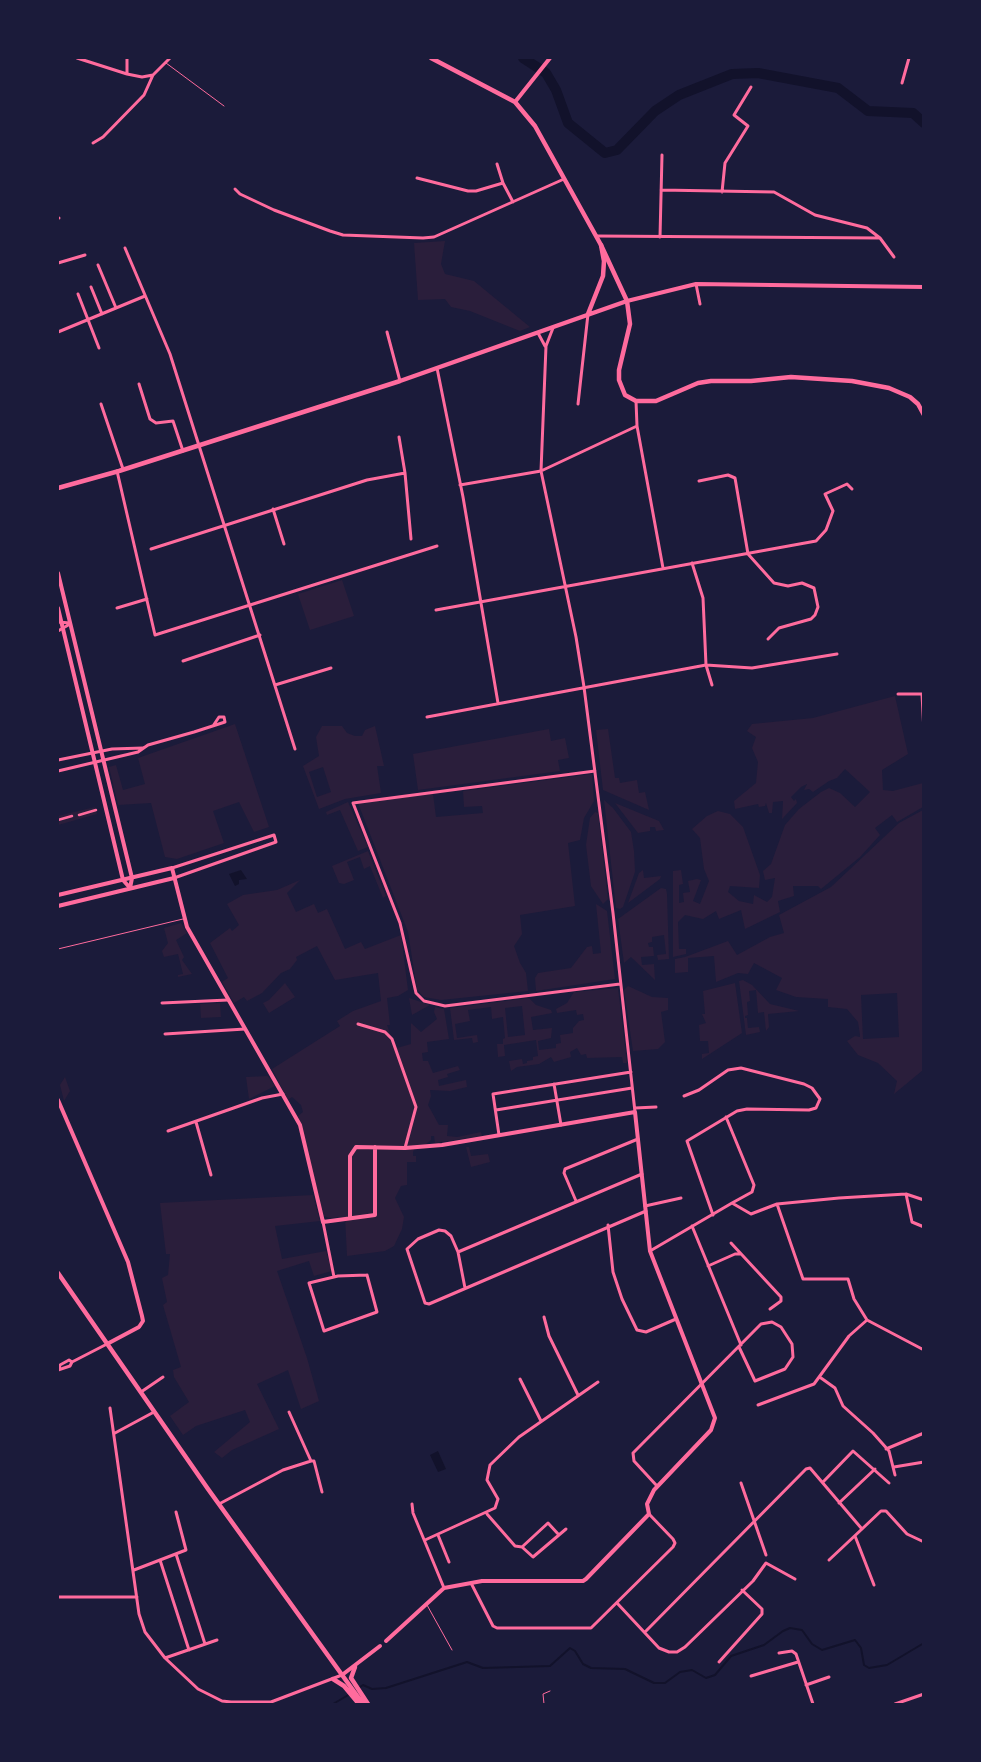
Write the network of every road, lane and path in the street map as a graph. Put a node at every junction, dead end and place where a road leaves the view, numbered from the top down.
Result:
1 (76, 58) edge
2 (127, 58) edge
3 (170, 58) edge
4 (430, 58) edge
5 (549, 58) edge
6 (909, 58) edge
7 (85, 59) edge
8 (165, 63) junction
9 (127, 74) junction
10 (154, 75) junction
11 (902, 83) dead end
12 (751, 87) dead end
13 (514, 102) junction
14 (224, 106) dead end
15 (93, 143) dead end
16 (662, 155) dead end
17 (497, 164) dead end
18 (417, 178) dead end
19 (564, 178) junction
20 (503, 183) junction
21 (235, 189) dead end
22 (661, 190) junction
23 (722, 192) junction
24 (513, 202) junction
25 (596, 236) junction
26 (660, 237) junction
27 (880, 238) junction
28 (601, 245) junction
29 (125, 248) dead end
30 (85, 255) dead end
31 (894, 257) dead end
32 (58, 263) edge
33 (98, 265) dead end
34 (696, 284) junction
35 (90, 287) dead end
36 (924, 287) edge
37 (78, 294) dead end
38 (145, 296) junction
39 (627, 301) junction
40 (700, 304) dead end
41 (116, 308) junction
42 (102, 314) junction
43 (588, 314) junction
44 (88, 320) junction
45 (553, 327) junction
46 (58, 332) edge
47 (387, 332) dead end
48 (538, 333) junction
49 (546, 346) junction
50 (99, 348) dead end
51 (437, 368) junction
52 (400, 381) junction
53 (139, 384) dead end
54 (636, 401) junction
55 (101, 404) dead end
56 (578, 404) dead end
57 (924, 415) edge
58 (637, 426) junction
59 (399, 437) dead end
60 (198, 446) junction
61 (183, 451) junction
62 (124, 469) junction
63 (117, 471) junction
64 (541, 471) junction
65 (405, 473) junction
66 (699, 481) dead end
67 (460, 485) junction
68 (58, 488) edge
69 (852, 489) dead end
70 (274, 509) junction
71 (225, 523) junction
72 (411, 539) dead end
73 (284, 544) dead end
74 (437, 546) dead end
75 (150, 548) dead end
76 (748, 554) junction
77 (692, 563) junction
78 (663, 568) junction
79 (58, 573) edge
80 (565, 587) junction
81 (147, 599) junction
82 (481, 602) junction
83 (251, 605) junction
84 (58, 608) edge
85 (117, 608) dead end
86 (436, 610) dead end
87 (59, 621) edge
88 (71, 623) junction
89 (63, 630) junction
90 (58, 631) edge
91 (260, 635) junction
92 (768, 639) dead end
93 (837, 654) dead end
94 (183, 661) dead end
95 (706, 665) junction
96 (331, 668) dead end
97 (275, 685) junction
98 (712, 685) dead end
99 (584, 687) junction
100 (898, 694) dead end
101 (923, 694) edge
102 (498, 703) junction
103 (427, 716) dead end
104 (213, 726) dead end
105 (924, 732) edge
106 (142, 748) junction
107 (295, 749) dead end
108 (101, 751) junction
109 (92, 753) junction
110 (58, 760) edge
111 (104, 760) junction
112 (95, 762) junction
113 (595, 770) junction
114 (58, 771) edge
115 (96, 810) dead end
116 (79, 815) dead end
117 (72, 816) dead end
118 (58, 820) edge
119 (260, 839) junction
120 (263, 847) junction
121 (224, 852) junction
122 (226, 860) junction
123 (172, 868) junction
124 (132, 878) junction
125 (174, 878) junction
126 (123, 880) junction
127 (130, 888) junction
128 (58, 895) edge
129 (58, 906) edge
130 (185, 919) junction
131 (58, 950) edge
132 (620, 984) junction
133 (229, 1000) junction
134 (162, 1004) dead end
135 (358, 1024) dead end
136 (246, 1029) junction
137 (165, 1034) dead end
138 (630, 1072) junction
139 (554, 1084) junction
140 (632, 1088) junction
141 (283, 1094) junction
142 (684, 1096) dead end
143 (58, 1100) edge
144 (557, 1100) junction
145 (656, 1106) dead end
146 (496, 1110) junction
147 (635, 1110) junction
148 (726, 1116) junction
149 (196, 1122) junction
150 (561, 1125) junction
151 (168, 1131) dead end
152 (499, 1135) junction
153 (638, 1139) junction
154 (375, 1147) junction
155 (405, 1148) junction
156 (642, 1174) junction
157 (211, 1175) dead end
158 (906, 1194) junction
159 (681, 1198) dead end
160 (924, 1200) edge
161 (576, 1201) junction
162 (732, 1203) junction
163 (777, 1204) junction
164 (645, 1209) junction
165 (714, 1215) junction
166 (350, 1218) junction
167 (323, 1222) junction
168 (608, 1225) junction
169 (692, 1226) junction
170 (924, 1227) edge
171 (730, 1243) dead end
172 (650, 1251) junction
173 (458, 1252) junction
174 (740, 1254) junction
175 (708, 1266) junction
176 (58, 1273) edge
177 (334, 1277) junction
178 (466, 1288) junction
179 (770, 1310) dead end
180 (544, 1317) dead end
181 (676, 1319) junction
182 (867, 1320) junction
183 (107, 1344) junction
184 (740, 1346) junction
185 (924, 1350) edge
186 (58, 1370) edge
187 (163, 1377) dead end
188 (520, 1378) dead end
189 (820, 1378) junction
190 (598, 1382) dead end
191 (702, 1385) junction
192 (141, 1392) junction
193 (578, 1394) junction
194 (758, 1405) dead end
195 (110, 1408) dead end
196 (155, 1412) junction
197 (289, 1412) dead end
198 (541, 1421) junction
199 (115, 1433) junction
200 (924, 1433) edge
201 (886, 1449) junction
202 (311, 1461) junction
203 (924, 1462) edge
204 (894, 1467) junction
205 (875, 1469) junction
206 (894, 1475) dead end
207 (823, 1482) junction
208 (741, 1483) dead end
209 (889, 1483) dead end
210 (657, 1486) junction
211 (322, 1492) dead end
212 (839, 1503) junction
213 (219, 1504) junction
214 (412, 1504) dead end
215 (176, 1512) dead end
216 (487, 1514) junction
217 (649, 1514) junction
218 (755, 1521) junction
219 (566, 1529) dead end
220 (862, 1530) junction
221 (438, 1535) junction
222 (559, 1535) junction
223 (855, 1536) junction
224 (425, 1540) junction
225 (924, 1542) edge
226 (522, 1546) junction
227 (176, 1554) junction
228 (766, 1555) dead end
229 (160, 1560) junction
230 (829, 1560) dead end
231 (449, 1562) dead end
232 (134, 1570) junction
233 (795, 1579) dead end
234 (471, 1582) junction
235 (874, 1585) dead end
236 (444, 1588) junction
237 (742, 1590) junction
238 (58, 1597) edge
239 (137, 1597) junction
240 (617, 1603) junction
241 (426, 1604) junction
242 (645, 1632) junction
243 (217, 1640) dead end
244 (386, 1641) dead end
245 (205, 1644) junction
246 (380, 1646) dead end
247 (189, 1650) junction
248 (452, 1650) dead end
249 (779, 1653) dead end
250 (165, 1658) junction
251 (719, 1662) dead end
252 (798, 1662) junction
253 (355, 1667) junction
254 (342, 1675) junction
255 (751, 1676) dead end
256 (829, 1677) dead end
257 (333, 1679) junction
258 (806, 1685) junction
259 (350, 1686) junction
260 (550, 1692) dead end
261 (924, 1694) edge
262 (364, 1703) edge
263 (544, 1704) edge
264 (813, 1704) edge
265 (894, 1704) edge

1 - 7 street
2 - 9 street
3 - 8 street
4 - 13 main road
5 - 13 street
6 - 11 street
7 - 9 street
8 - 10 street
8 - 14 lane
9 - 10 street
10 - 15 street
12 - 23 street
13 - 19 main road
16 - 22 street
17 - 20 street
18 - 20 street
19 - 24 street
19 - 25 main road
20 - 24 street
21 - 24 street
22 - 23 street
22 - 26 street
23 - 27 street
25 - 26 street
25 - 28 main road
26 - 27 street
27 - 31 street
28 - 39 main road
28 - 43 main road
29 - 38 street
30 - 32 street
33 - 41 street
34 - 36 street
34 - 39 street
34 - 40 street
35 - 42 street
37 - 44 street
38 - 41 street
38 - 60 street
39 - 43 main road
39 - 54 main road
41 - 42 street
42 - 44 street
43 - 45 main road
43 - 56 street
44 - 46 street
44 - 50 street
45 - 48 main road
45 - 49 street
47 - 52 street
48 - 49 street
48 - 51 main road
49 - 64 street
51 - 52 main road
51 - 67 street
52 - 60 main road
53 - 61 street
54 - 57 main road
54 - 58 street
55 - 62 street
58 - 64 street
58 - 78 street
59 - 65 street
60 - 61 main road
60 - 71 street
61 - 62 main road
62 - 63 main road
63 - 68 main road
63 - 81 street
64 - 67 street
64 - 80 street
65 - 70 street
65 - 72 street
66 - 76 street
67 - 82 street
69 - 76 street
70 - 71 street
70 - 73 street
71 - 75 street
71 - 83 street
74 - 83 street
76 - 77 street
76 - 92 street
77 - 78 street
77 - 95 street
78 - 80 street
79 - 88 street
80 - 82 street
80 - 99 street
81 - 83 street
81 - 85 street
82 - 86 street
82 - 102 street
83 - 91 street
84 - 87 street
87 - 88 street
87 - 89 street
88 - 89 street
88 - 108 street
89 - 90 street
89 - 109 street
91 - 94 street
91 - 97 street
93 - 95 street
95 - 98 street
95 - 99 street
96 - 97 street
97 - 107 street
99 - 102 street
99 - 113 street
100 - 101 street
101 - 105 street
102 - 103 street
104 - 106 street
106 - 108 street
106 - 111 street
108 - 109 street
108 - 111 street
109 - 110 street
109 - 112 street
111 - 112 street
111 - 124 street
112 - 114 street
112 - 126 street
113 - 132 street
113 - 132 street
115 - 116 street
117 - 118 street
119 - 120 street
119 - 120 street
119 - 121 street
120 - 122 street
121 - 122 street
121 - 123 street
122 - 125 street
123 - 124 street
123 - 125 street
124 - 126 street
124 - 127 street
125 - 127 street
125 - 130 street
126 - 127 street
126 - 128 street
127 - 129 street
130 - 131 lane
130 - 133 street
132 - 138 street
133 - 134 street
133 - 136 street
135 - 155 street
136 - 137 street
136 - 141 street
138 - 139 street
138 - 140 street
139 - 144 street
139 - 146 street
140 - 144 street
140 - 147 street
141 - 149 street
141 - 167 street
142 - 148 street
143 - 183 street
144 - 146 street
144 - 150 street
145 - 147 street
146 - 152 street
147 - 150 street
147 - 153 street
148 - 162 street
148 - 165 street
149 - 151 street
149 - 157 street
150 - 152 street
152 - 155 street
153 - 156 street
153 - 161 street
154 - 155 street
154 - 166 street
154 - 166 street
156 - 161 street
156 - 164 street
158 - 160 street
158 - 163 street
158 - 170 street
159 - 164 street
161 - 173 street
162 - 163 street
162 - 165 street
163 - 182 street
164 - 168 street
164 - 172 street
165 - 169 street
166 - 167 street
167 - 177 street
168 - 178 street
168 - 181 street
169 - 172 street
169 - 175 street
171 - 174 street
172 - 181 street
173 - 178 street
173 - 178 street
174 - 175 street
174 - 179 street
175 - 184 street
176 - 183 main road
177 - 177 street
180 - 193 street
181 - 191 street
182 - 185 street
182 - 189 street
183 - 186 street
183 - 192 main road
184 - 184 street
184 - 191 street
187 - 192 street
188 - 198 street
189 - 194 street
189 - 201 street
190 - 193 street
191 - 210 street
191 - 210 street
192 - 196 main road
193 - 198 street
195 - 199 street
196 - 199 street
196 - 213 main road
197 - 202 street
198 - 216 street
199 - 232 street
200 - 201 street
201 - 204 street
202 - 211 street
202 - 213 street
203 - 204 street
204 - 206 street
205 - 207 street
205 - 209 street
205 - 212 street
207 - 212 street
207 - 218 street
208 - 218 street
210 - 217 street
212 - 220 street
213 - 254 main road
214 - 224 street
215 - 227 street
216 - 221 street
216 - 226 street
217 - 234 street
217 - 240 street
218 - 228 street
218 - 242 street
219 - 222 street
220 - 223 street
220 - 225 street
221 - 224 street
221 - 231 street
222 - 226 street
222 - 226 street
223 - 230 street
223 - 235 street
224 - 236 street
227 - 229 street
227 - 245 street
229 - 232 street
229 - 247 street
232 - 239 street
233 - 237 street
234 - 236 street
234 - 240 street
236 - 241 street
237 - 242 street
237 - 251 street
238 - 239 street
239 - 250 street
240 - 242 street
241 - 244 street
241 - 248 lane
243 - 245 street
245 - 247 street
246 - 253 street
247 - 250 street
249 - 252 street
250 - 257 street
252 - 255 street
252 - 258 street
253 - 254 street
253 - 259 main road
254 - 257 street
254 - 259 main road
256 - 258 street
257 - 259 main road
258 - 264 street
259 - 262 main road
260 - 263 lane
261 - 265 street

